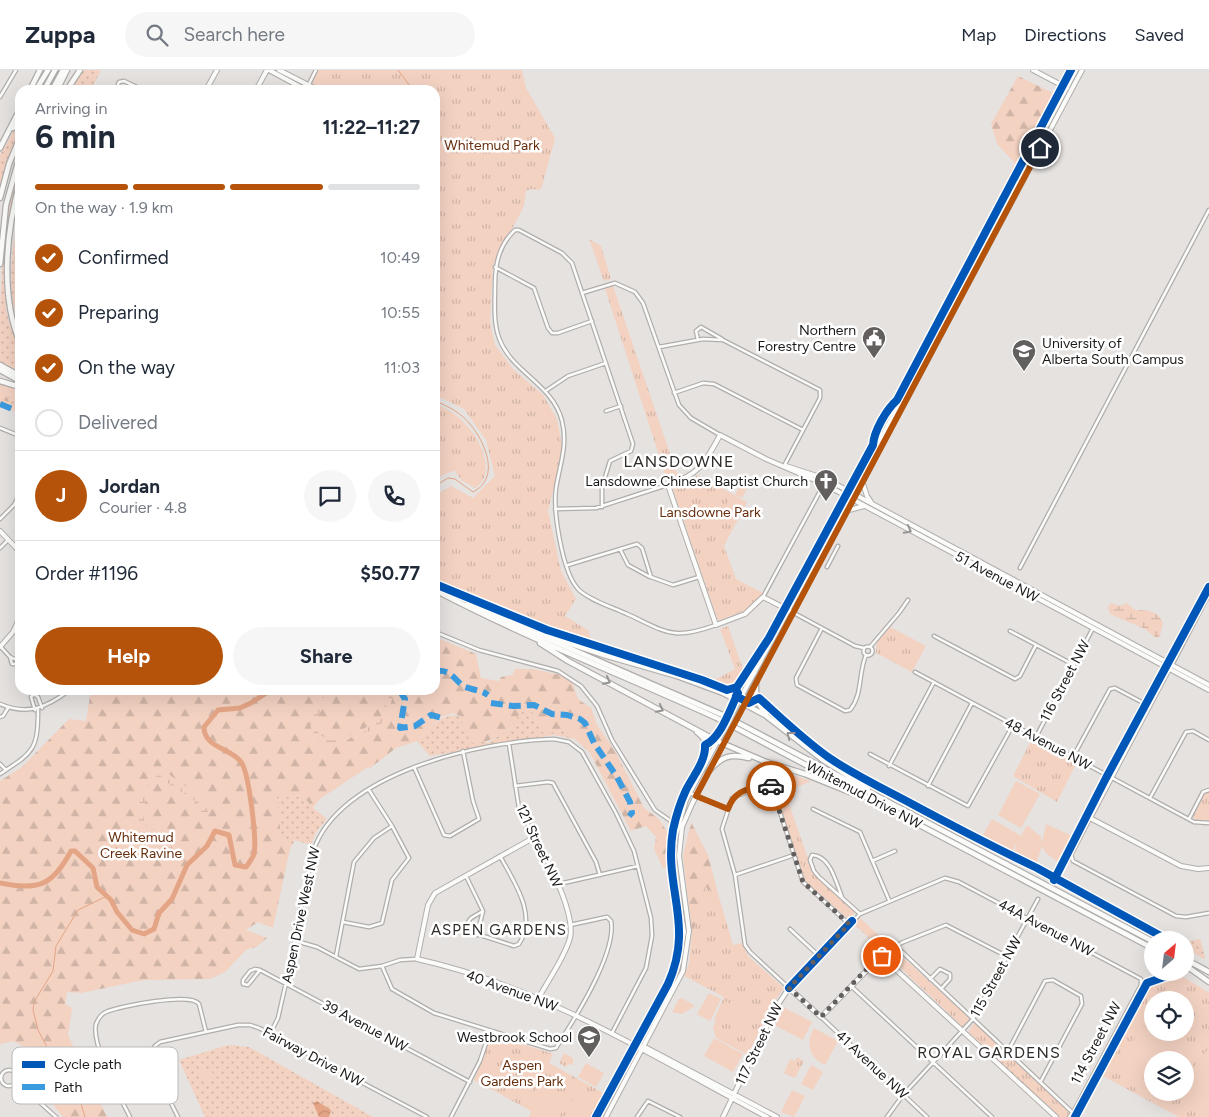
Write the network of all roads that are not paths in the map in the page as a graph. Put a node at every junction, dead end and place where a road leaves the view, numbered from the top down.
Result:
1 (16, 70) edge
2 (40, 70) edge
3 (48, 70) edge
4 (55, 70) edge
5 (62, 70) edge
6 (67, 70) edge
7 (80, 70) edge
8 (216, 70) edge
9 (268, 70) edge
10 (280, 70) edge
11 (316, 70) edge
12 (1034, 70) edge
13 (1076, 70) edge
14 (1082, 70) edge
15 (32, 85) edge
16 (39, 85) edge
17 (47, 85) edge
18 (54, 85) edge
19 (60, 85) edge
20 (71, 85) edge
21 (119, 85) edge
22 (133, 85) edge
23 (208, 85) edge
24 (259, 85) edge
25 (300, 85) edge
26 (302, 85) edge
27 (308, 85) edge
28 (1068, 89) junction
29 (0, 97) edge
30 (15, 119) edge
31 (15, 125) edge
32 (0, 149) edge
33 (15, 149) edge
34 (15, 173) edge
35 (0, 198) edge
36 (15, 203) edge
37 (15, 207) edge
38 (1209, 211) edge
39 (12, 215) junction
40 (1207, 217) edge
41 (0, 264) edge
42 (496, 267) junction
43 (582, 293) junction
44 (592, 321) junction
45 (15, 331) edge
46 (698, 340) junction
47 (723, 340) junction
48 (659, 348) junction
49 (606, 363) junction
50 (0, 365) edge
51 (0, 370) edge
52 (15, 373) edge
53 (15, 378) edge
54 (0, 381) edge
55 (15, 386) edge
56 (546, 390) junction
57 (674, 393) junction
58 (621, 406) junction
59 (606, 411) dead end
60 (0, 428) edge
61 (803, 430) junction
62 (15, 434) edge
63 (720, 435) junction
64 (784, 466) junction
65 (826, 479) junction
66 (863, 483) junction
67 (824, 484) junction
68 (668, 485) junction
69 (853, 497) junction
70 (15, 503) edge
71 (875, 505) junction
72 (865, 506) junction
73 (602, 507) junction
74 (555, 509) junction
75 (886, 511) junction
76 (847, 512) junction
77 (0, 520) edge
78 (0, 531) edge
79 (8, 540) junction
80 (838, 546) dead end
81 (15, 547) edge
82 (0, 548) edge
83 (620, 548) junction
84 (568, 565) junction
85 (827, 567) dead end
86 (1020, 568) dead end
87 (651, 577) junction
88 (699, 577) junction
89 (440, 591) edge
90 (1209, 594) edge
91 (763, 597) junction
92 (908, 600) dead end
93 (788, 610) junction
94 (794, 613) junction
95 (716, 625) junction
96 (1094, 627) junction
97 (15, 628) edge
98 (520, 628) junction
99 (822, 628) junction
100 (1010, 631) dead end
101 (440, 634) edge
102 (934, 636) dead end
103 (1036, 645) junction
104 (0, 646) edge
105 (870, 647) junction
106 (864, 648) junction
107 (866, 655) junction
108 (10, 657) dead end
109 (1074, 665) junction
110 (1170, 667) junction
111 (915, 672) dead end
112 (754, 673) junction
113 (756, 682) junction
114 (934, 682) junction
115 (1208, 687) edge
116 (723, 693) junction
117 (33, 695) edge
118 (35, 695) edge
119 (62, 695) edge
120 (739, 701) junction
121 (972, 703) junction
122 (744, 704) junction
123 (0, 705) edge
124 (1149, 706) junction
125 (8, 708) junction
126 (38, 709) junction
127 (0, 716) edge
128 (675, 717) junction
129 (772, 720) junction
130 (1013, 725) junction
131 (1036, 737) junction
132 (717, 740) junction
133 (1209, 740) edge
134 (724, 743) junction
135 (509, 744) junction
136 (463, 751) junction
137 (870, 754) dead end
138 (1073, 757) junction
139 (766, 762) junction
140 (0, 764) edge
141 (704, 764) junction
142 (889, 766) junction
143 (414, 767) junction
144 (6, 770) junction
145 (708, 772) junction
146 (0, 774) edge
147 (1111, 777) junction
148 (515, 786) junction
149 (928, 786) junction
150 (369, 790) junction
151 (1207, 790) edge
152 (689, 793) junction
153 (696, 796) junction
154 (1150, 798) junction
155 (885, 803) junction
156 (728, 809) junction
157 (814, 809) dead end
158 (1090, 818) junction
159 (1189, 819) junction
160 (1209, 823) edge
161 (392, 826) junction
162 (680, 827) junction
163 (535, 837) junction
164 (895, 851) dead end
165 (794, 855) junction
166 (500, 856) junction
167 (872, 861) junction
168 (638, 866) junction
169 (1209, 868) edge
170 (465, 875) junction
171 (600, 875) junction
172 (735, 875) junction
173 (949, 878) joint
174 (559, 884) junction
175 (842, 898) junction
176 (1038, 899) dead end
177 (889, 901) junction
178 (483, 911) junction
179 (1209, 913) edge
180 (860, 914) junction
181 (1028, 918) junction
182 (343, 922) junction
183 (849, 924) junction
184 (570, 925) junction
185 (790, 929) dead end
186 (477, 934) junction
187 (1144, 938) edge
188 (296, 941) junction
189 (1144, 944) edge
190 (336, 956) junction
191 (819, 956) junction
192 (1008, 957) junction
193 (417, 959) junction
194 (1194, 965) edge
195 (382, 966) junction
196 (1194, 969) edge
197 (260, 970) junction
198 (1209, 970) edge
199 (930, 979) junction
200 (1209, 980) edge
201 (1142, 981) joint
202 (286, 984) junction
203 (851, 986) junction
204 (789, 988) junction
205 (941, 989) junction
206 (538, 999) junction
207 (575, 1014) junction
208 (821, 1017) junction
209 (973, 1019) junction
210 (963, 1030) junction
211 (490, 1031) junction
212 (206, 1032) junction
213 (612, 1033) junction
214 (270, 1034) junction
215 (650, 1036) junction
216 (638, 1046) junction
217 (100, 1047) edge
218 (156, 1047) edge
219 (643, 1048) junction
220 (1008, 1051) junction
221 (655, 1052) junction
222 (655, 1057) junction
223 (638, 1058) junction
224 (933, 1062) junction
225 (12, 1070) edge
226 (470, 1082) junction
227 (1040, 1082) junction
228 (12, 1085) edge
229 (903, 1094) junction
230 (733, 1096) junction
231 (42, 1104) edge
232 (124, 1104) edge
233 (172, 1104) edge
234 (1073, 1116) edge
235 (56, 1117) edge
236 (130, 1117) edge
237 (178, 1117) edge
238 (427, 1117) edge
239 (451, 1117) edge
240 (600, 1117) edge
241 (606, 1117) edge
242 (637, 1117) edge
243 (680, 1117) edge
244 (723, 1117) edge
245 (767, 1117) edge
246 (777, 1117) edge
247 (887, 1117) edge
248 (927, 1117) edge
249 (992, 1117) edge
250 (1056, 1117) edge

1 - 29 street
2 - 15 highway
3 - 16 highway
4 - 17 highway
5 - 18 highway
6 - 19 highway
7 - 20 highway
8 - 23 main road
9 - 24 main road
9 - 25 main road
10 - 26 main road
11 - 27 street
12 - 28 main road
13 - 28 main road
14 - 28 main road
21 - 22 street
28 - 66 main road
28 - 69 main road
30 - 32 highway
31 - 32 highway
33 - 35 highway
34 - 41 highway
36 - 39 highway
37 - 39 highway
38 - 40 street
39 - 45 highway
40 - 86 street
42 - 43 street
42 - 44 street
42 - 56 street
43 - 44 street
43 - 48 street
44 - 49 street
46 - 47 street
46 - 47 street
46 - 48 street
47 - 61 street
48 - 57 street
49 - 56 street
49 - 58 street
50 - 52 highway
51 - 53 highway
54 - 55 highway
56 - 74 street
57 - 61 street
57 - 63 street, 51 Avenue NW
58 - 59 street
58 - 73 street
60 - 62 street
61 - 64 street
63 - 64 main road, 51 Avenue NW
63 - 68 main road
64 - 65 main road, 51 Avenue NW
64 - 67 main road, 51 Avenue NW
65 - 67 street
65 - 69 main road, 51 Avenue NW
66 - 69 main road
66 - 71 main road
67 - 69 main road, 51 Avenue NW
67 - 91 street
68 - 73 street
68 - 88 main road
69 - 71 main road, 51 Avenue NW
69 - 72 main road, 51 Avenue NW
69 - 75 main road
69 - 76 main road
69 - 93 main road
70 - 77 street
71 - 75 main road, 51 Avenue NW
72 - 76 main road
72 -> 96 main road, 51 Avenue NW
73 - 74 street
74 - 84 street
75 - 96 main road, 51 Avenue NW
76 - 94 main road
78 - 79 main road
79 - 81 main road
79 - 82 street
80 - 85 street
83 - 84 street
83 - 87 street
83 - 87 street
84 - 95 street
87 - 88 street
88 - 95 main road
89 - 98 highway, Whitemud Drive NW
90 - 110 street
91 - 93 main road
91 - 95 main road
92 - 105 street
93 - 94 main road
93 - 112 main road
94 - 99 street
94 - 113 main road
96 - 109 street, 116 Street NW
96 - 110 main road, 51 Avenue NW
97 - 104 main road
98 - 116 highway
98 -> 128 highway
98 - 155 highway, Whitemud Drive NW
99 - 106 street
99 - 107 street
100 - 103 street
101 - 162 street
102 - 103 street
103 - 109 street
104 - 108 street
105 - 106 street
105 - 107 street
106 - 107 street
109 - 131 street, 116 Street NW
110 - 115 main road, 51 Avenue NW
110 - 124 main road
111 - 114 street, 48 Avenue NW
112 - 116 highway
112 - 120 main road
113 - 122 main road
113 - 129 highway
114 - 121 street, 48 Avenue NW
114 - 142 street
116 - 120 highway
117 - 126 street
118 - 126 street
119 - 126 street
120 - 122 highway
120 - 132 main road, bridge
121 - 130 street, 48 Avenue NW
121 - 149 street
122 - 129 highway
122 - 134 main road, bridge
123 - 125 street
124 - 138 street
124 - 147 main road
125 - 126 street
125 - 127 street
126 - 144 street
128 - 132 highway
128 - 141 highway
155 -> 129 highway
130 - 131 street, 48 Avenue NW
130 - 149 street
131 - 138 street, 48 Avenue NW
132 - 134 highway
132 - 141 main road
133 - 154 street
134 - 139 highway
134 - 145 main road
135 - 136 street, Aspen Drive West NW
135 - 148 street, 121 Street NW
135 - 168 street, Aspen Drive West NW
136 - 143 street, Aspen Drive West NW
136 - 143 street
137 - 142 street
138 - 147 street, 48 Avenue NW
139 - 145 highway
139 - 155 highway
140 - 144 street
141 - 152 main road
142 - 149 street
143 - 150 street, Aspen Drive West NW
144 - 146 street
145 - 153 main road
147 - 154 street, 48 Avenue NW
147 - 158 main road
148 - 163 street, 121 Street NW
148 - 171 street
150 - 161 street
150 - 188 street, Aspen Drive West NW
151 - 159 street
152 - 153 street
152 - 162 main road
153 - 156 street
153 - 162 main road
154 - 159 street, 48 Avenue NW
155 - 187 highway, Whitemud Drive NW
155 - 189 highway, Whitemud Drive NW
156 - 165 street
156 - 172 street
157 - 167 street
158 - 169 main road
158 - 179 street
159 - 160 street, 48 Avenue NW
161 - 182 street
161 - 182 street
162 - 215 main road
162 - 216 main road
163 - 166 main road
163 - 174 main road, 121 Street NW
164 - 167 street
165 - 172 street
165 - 183 street
166 - 170 main road
166 - 186 street
167 - 177 street
168 - 171 street
168 - 213 street
170 - 178 street
170 - 193 main road
171 - 174 street
172 - 204 street, 41 Avenue NW
173 - 177 street, 117 Street NW
173 - 181 street, 44A Avenue NW
174 - 184 main road, 121 Street NW
175 - 175 street
175 - 180 street
176 - 181 street, 115 Street NW
177 - 180 street, 117 Street NW
178 - 186 street
178 - 186 street
180 - 183 street, 117 Street NW
181 - 192 street, 115 Street NW
181 - 201 street, 44A Avenue NW
182 - 190 street
183 - 191 street, 117 Street NW
184 - 206 main road, 121 Street NW
184 - 207 street
185 - 191 street
188 - 190 street, 40 Avenue NW
188 - 202 street, Aspen Drive West NW
190 - 195 street, 40 Avenue NW
191 - 204 street, 117 Street NW
192 - 199 street
192 - 209 street, 115 Street NW
193 - 195 street, 40 Avenue NW
193 - 206 main road, 40 Avenue NW
194 - 198 highway
195 - 211 street
196 - 200 highway
197 - 197 street
197 - 202 street, 39 Avenue NW
199 - 205 street
199 - 205 street
201 - 234 street, 114 Street NW
202 - 214 street, Aspen Drive West NW
202 - 226 street, 39 Avenue NW
203 - 208 main road
203 - 210 main road
203 - 224 street
204 - 208 main road, 41 Avenue NW
204 - 230 main road, 117 Street NW
205 - 209 street
206 - 207 main road, 40 Avenue NW
207 - 211 street
207 - 213 main road, 40 Avenue NW
208 - 229 street, 41 Avenue NW
209 - 210 street, 115 Street NW
209 - 220 street
210 - 224 street, 115 Street NW
210 - 250 main road
211 - 226 street
212 - 214 street, Fairway Drive NW
212 - 217 street
212 - 218 street, Fairway Drive NW
213 - 216 main road, 40 Avenue NW
214 - 238 street, Fairway Drive NW
215 - 219 main road
215 - 221 main road
216 - 219 main road, 40 Avenue NW
216 - 240 main road
219 - 221 main road, 40 Avenue NW
219 - 222 main road, 40 Avenue NW
219 - 223 main road
220 - 227 street
220 - 227 street
221 - 230 main road, 40 Avenue NW
222 - 223 main road
222 - 230 main road, 40 Avenue NW
223 - 241 main road
224 - 229 street, 115 Street NW
224 - 249 street
225 - 228 street
226 - 239 street
227 - 234 street
229 - 247 street, 115 Street NW
229 - 248 street, 41 Avenue NW
230 - 244 main road, 117 Street NW
230 - 245 main road, 40 Avenue NW
230 - 246 main road, 40 Avenue NW
231 - 235 street
232 - 236 street
233 - 237 street, Fairway Drive NW
242 - 243 street

